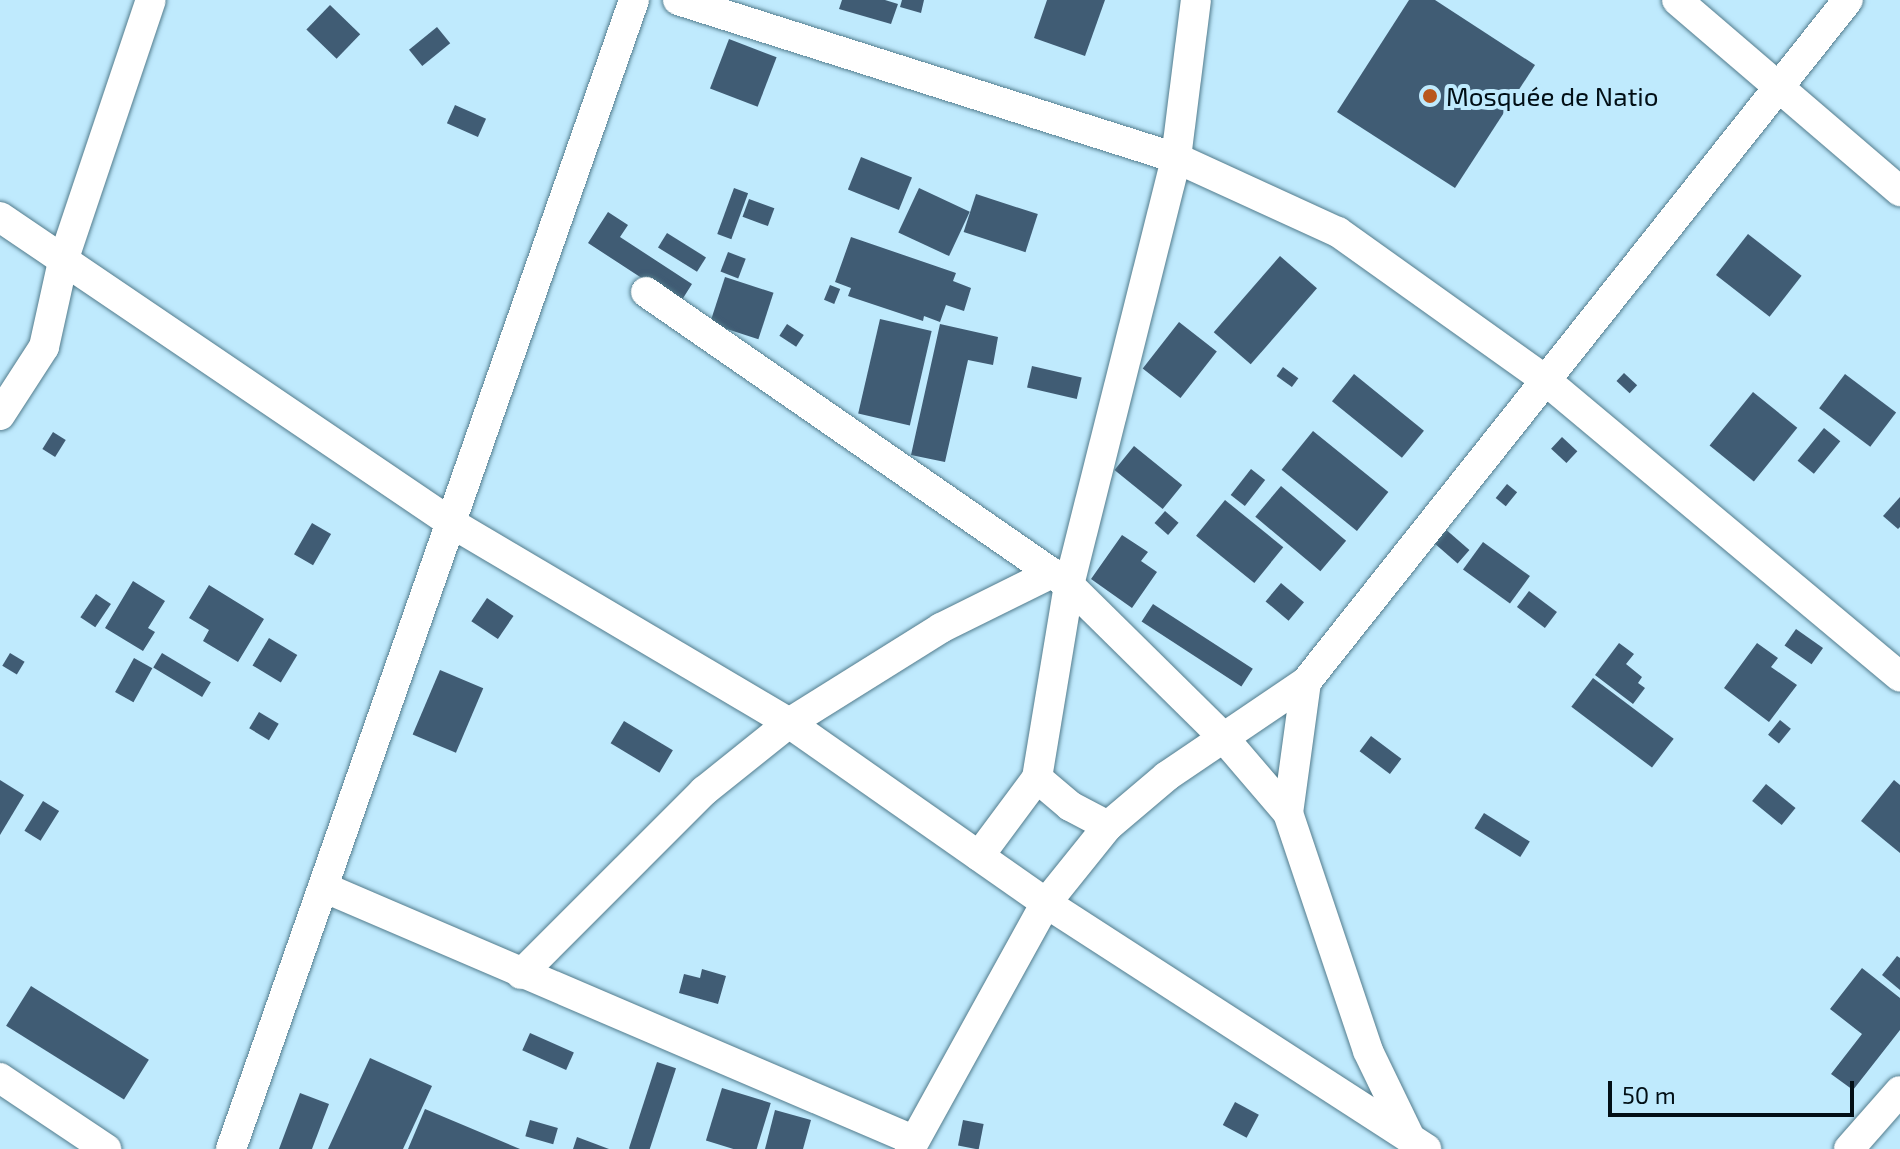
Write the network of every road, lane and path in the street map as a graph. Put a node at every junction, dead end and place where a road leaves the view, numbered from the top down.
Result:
1 (151, 0) edge
2 (634, 0) edge
3 (678, 0) edge
4 (1196, 0) edge
5 (1677, 0) edge
6 (1848, 0) edge
7 (1779, 84) junction
8 (1176, 158) junction
9 (1900, 191) edge
10 (0, 217) edge
11 (63, 261) junction
12 (646, 292) dead end
13 (1544, 379) junction
14 (0, 415) edge
15 (453, 524) junction
16 (1061, 579) junction
17 (1900, 677) edge
18 (1306, 682) junction
19 (789, 723) junction
20 (1222, 736) junction
21 (1037, 778) junction
22 (1288, 813) junction
23 (1108, 826) junction
24 (979, 856) junction
25 (323, 887) junction
26 (1046, 903) junction
27 (521, 974) junction
28 (0, 1078) edge
29 (1900, 1091) edge
30 (911, 1145) edge
31 (1413, 1146) edge
32 (106, 1149) edge
33 (231, 1149) edge
34 (1849, 1149) edge

1 - 11 street
2 - 15 street
3 - 8 street
4 - 8 street
5 - 7 street
6 - 7 street
7 - 9 street
7 - 13 street
8 - 13 street
8 - 16 street
10 - 11 street
11 - 14 street
11 - 15 street
12 - 16 street
13 - 17 street
13 - 18 street
15 - 19 street
15 - 25 street
16 - 19 street
16 - 20 street
16 - 21 street
18 - 20 street
18 - 22 street
19 - 24 street
19 - 27 street
20 - 22 street
20 - 23 street
21 - 23 street
21 - 24 street
22 - 31 street
23 - 26 street
24 - 26 street
25 - 27 street
25 - 33 street
26 - 30 street
26 - 31 street
27 - 30 street
28 - 32 street
29 - 34 street

